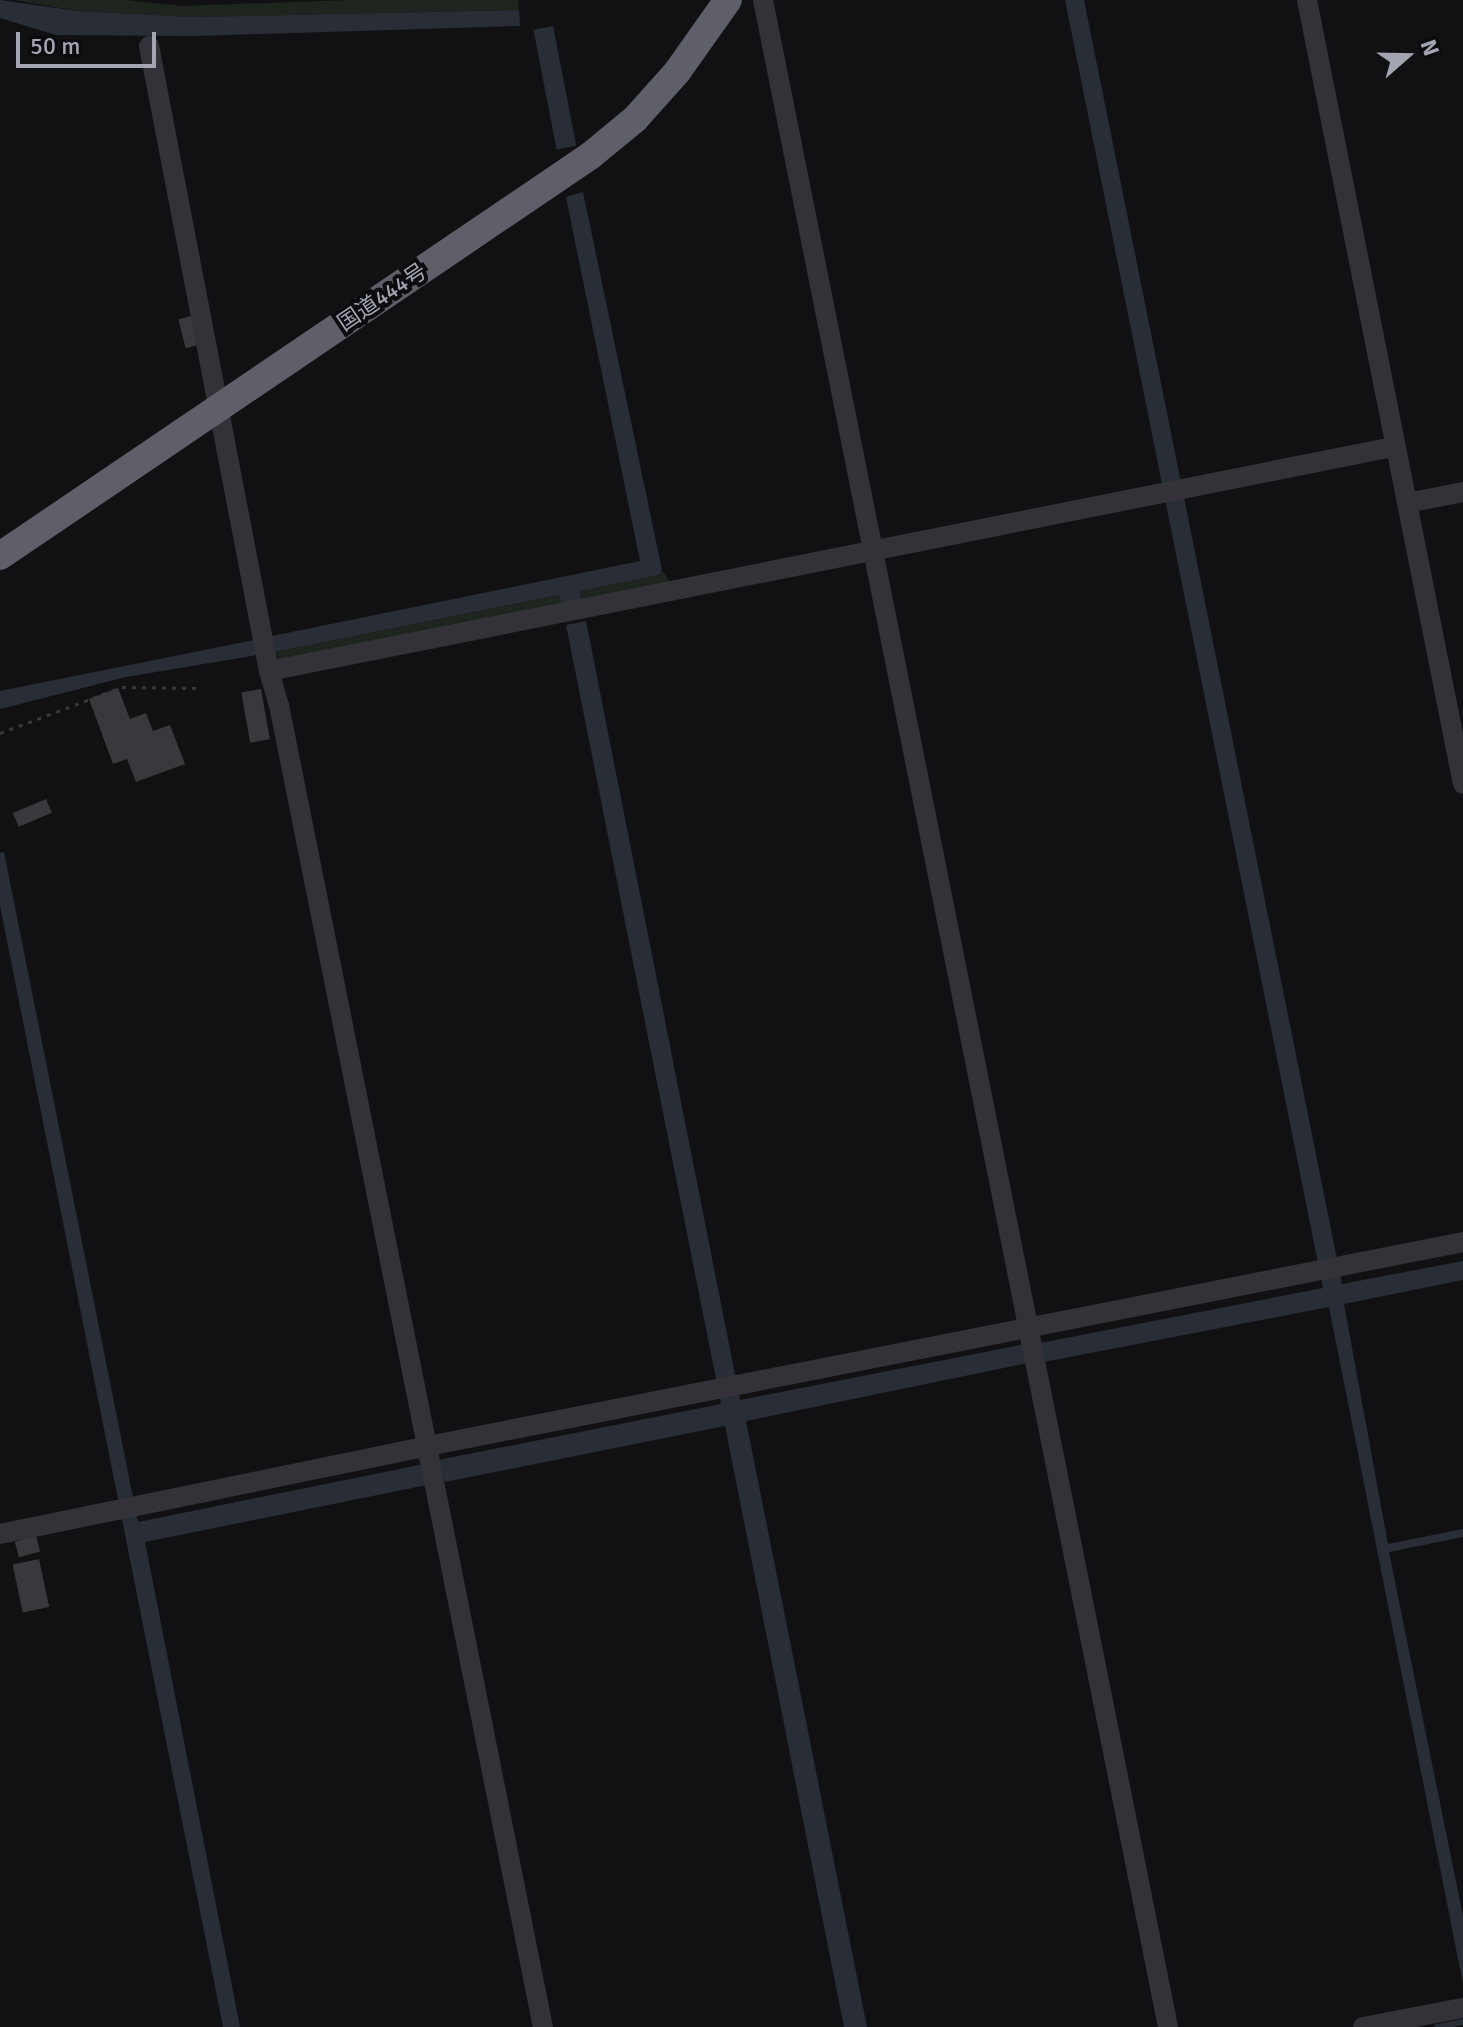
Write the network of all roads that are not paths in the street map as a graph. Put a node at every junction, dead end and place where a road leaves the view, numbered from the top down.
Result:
1 (728, 0) edge
2 (763, 0) edge
3 (1307, 0) edge
4 (149, 46) dead end
5 (217, 409) junction
6 (1393, 447) junction
7 (1463, 492) edge
8 (1407, 503) junction
9 (873, 551) junction
10 (0, 556) edge
11 (269, 671) junction
12 (1463, 784) edge
13 (1463, 1242) edge
14 (1029, 1328) junction
15 (428, 1446) junction
16 (0, 1534) edge
17 (1463, 2008) edge
18 (543, 2027) edge
19 (1168, 2027) edge
20 (1363, 2027) edge

1 - 5 highway, 国道444号
2 - 9 street
3 - 6 street
4 - 5 street
5 - 10 highway, 国道444号
5 - 11 street
6 - 8 street
6 - 9 street
7 - 8 street
8 - 12 street
9 - 11 street
9 - 14 street
11 - 15 street
13 - 14 street
14 - 15 street
14 - 19 street
15 - 16 street
15 - 18 street
17 - 20 street

